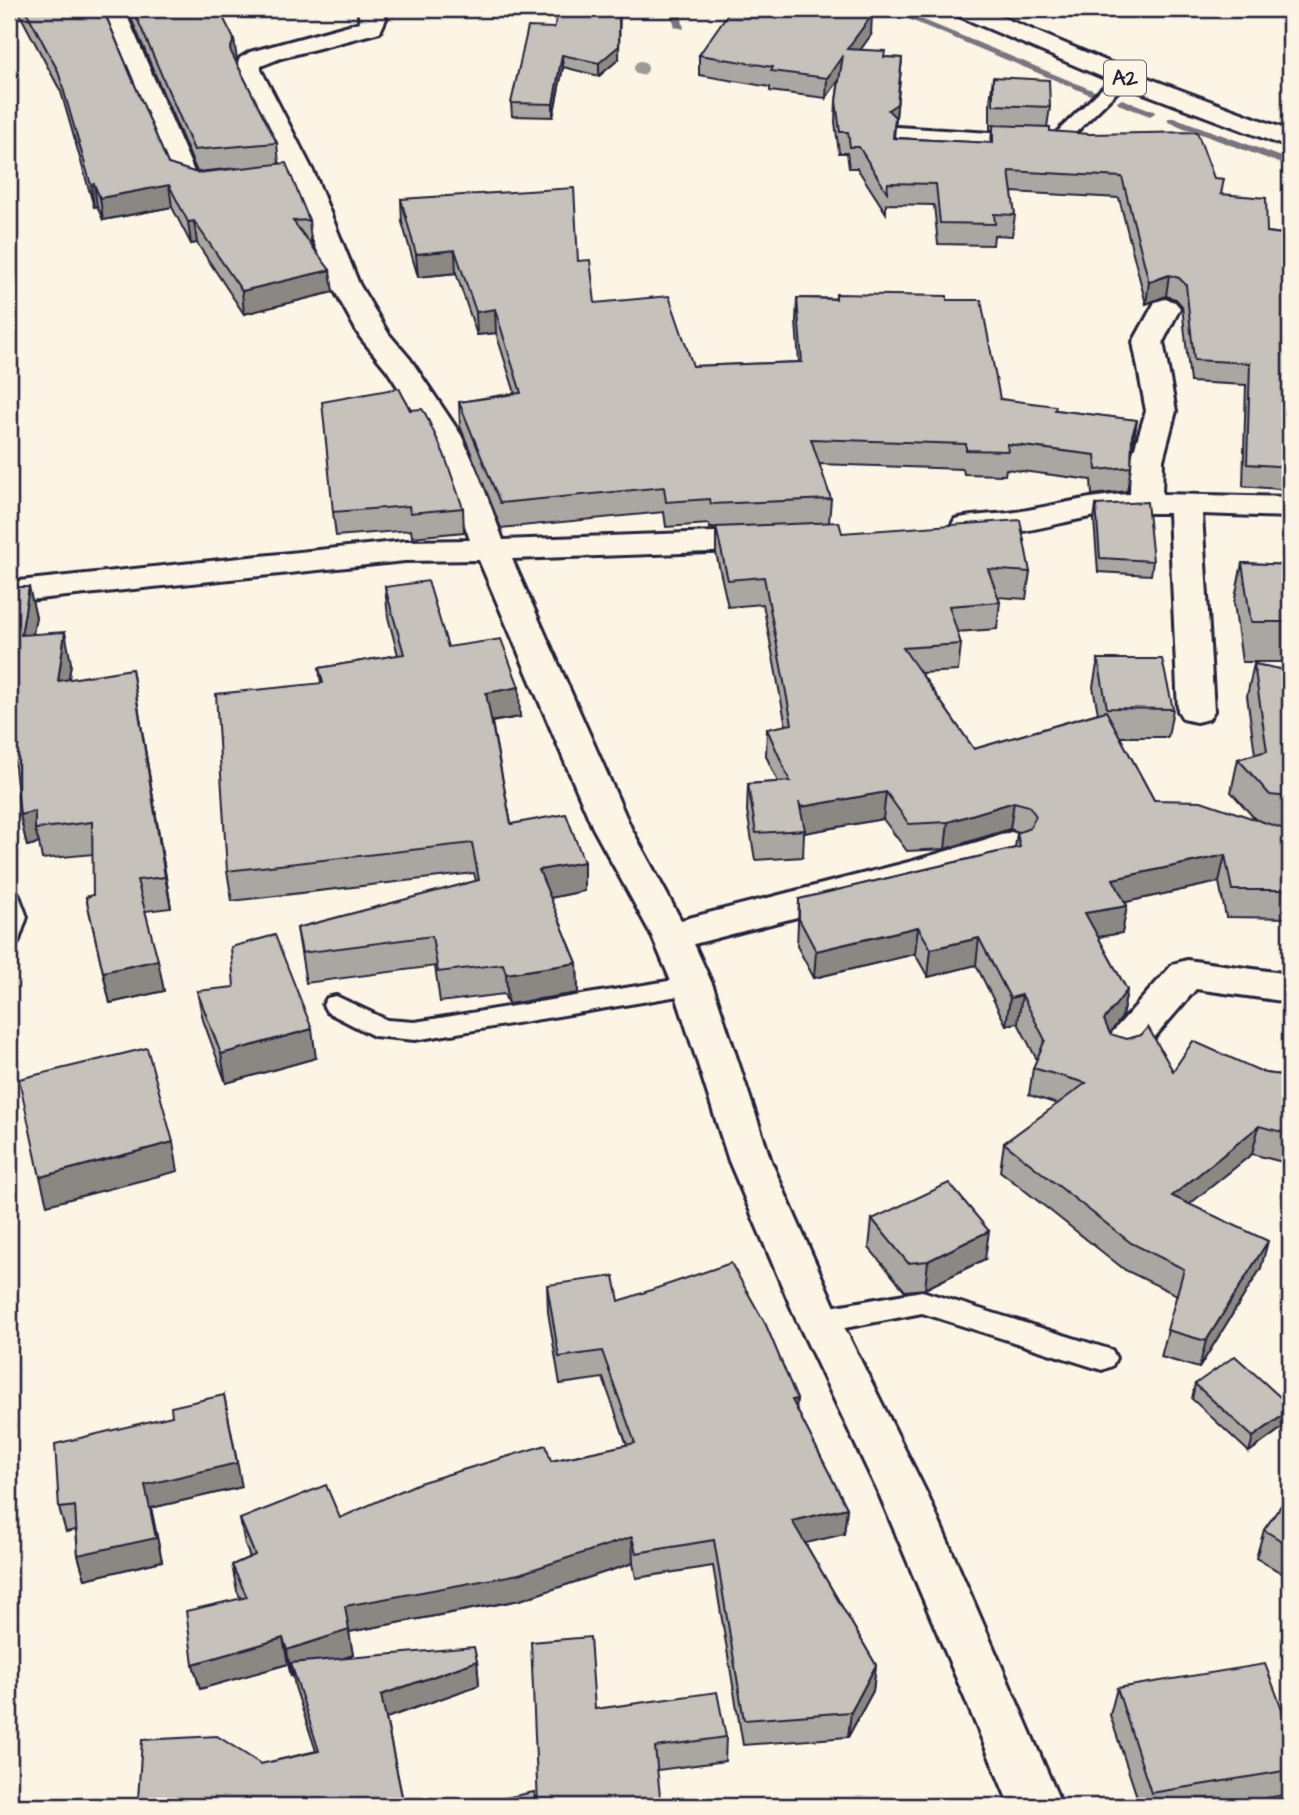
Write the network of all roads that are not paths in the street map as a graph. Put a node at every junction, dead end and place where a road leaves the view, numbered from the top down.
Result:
1 (112, 9) edge
2 (370, 9) edge
3 (963, 9) edge
4 (1123, 77) junction
5 (897, 132) edge
6 (1290, 141) edge
7 (274, 176) junction
8 (1165, 307) dead end
9 (1146, 503) junction
10 (1185, 505) junction
11 (1290, 506) edge
12 (934, 530) edge
13 (799, 538) edge
14 (490, 550) junction
15 (9, 592) edge
16 (1196, 711) dead end
17 (1011, 845) dead end
18 (9, 899) edge
19 (671, 936) junction
20 (9, 937) edge
21 (693, 986) junction
22 (1290, 988) edge
23 (336, 1005) dead end
24 (1121, 1049) edge
25 (819, 1321) junction
26 (1102, 1358) dead end
27 (1036, 1806) edge

1 - 7 street
2 - 7 street
3 - 4 street, A2
4 - 5 lane
4 - 6 street, A2
7 - 14 street
8 - 9 street
9 - 10 street
9 - 12 street
10 - 11 street
10 - 16 street
13 - 14 street
14 - 15 street
14 - 19 street
17 - 19 street
18 - 20 lane
19 - 21 street
21 - 23 lane
21 - 25 street
22 - 24 street
25 - 26 lane
25 - 27 street

